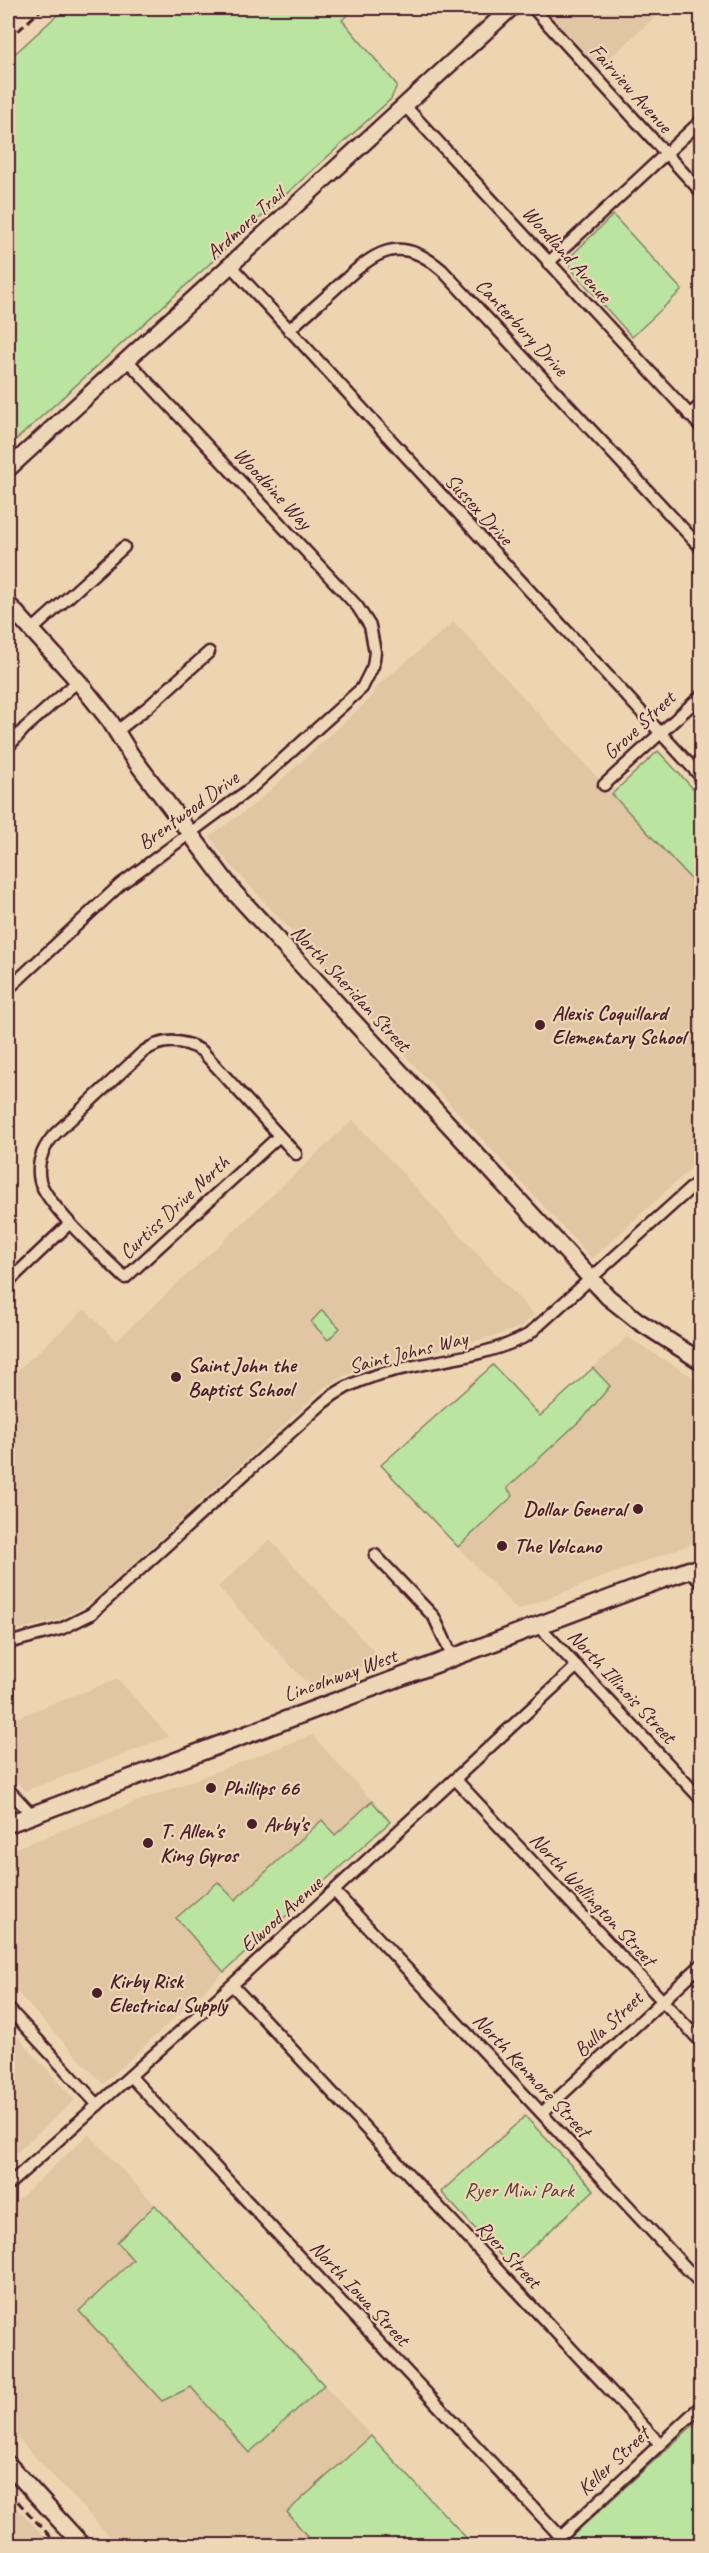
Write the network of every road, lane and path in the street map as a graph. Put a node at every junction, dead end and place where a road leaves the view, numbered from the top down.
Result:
1 (511, 8) edge
2 (533, 8) edge
3 (405, 106) junction
4 (702, 120) edge
5 (665, 153) junction
6 (702, 193) edge
7 (548, 263) junction
8 (230, 265) junction
9 (289, 330) junction
10 (127, 360) junction
11 (702, 404) edge
12 (690, 415) junction
13 (702, 428) edge
14 (8, 469) edge
15 (124, 547) dead end
16 (702, 549) edge
17 (8, 604) edge
18 (32, 630) junction
19 (209, 652) dead end
20 (375, 652) joint
21 (78, 681) junction
22 (702, 694) edge
23 (117, 731) junction
24 (660, 733) junction
25 (8, 747) edge
26 (702, 778) edge
27 (604, 785) dead end
28 (189, 835) junction
29 (8, 989) edge
30 (279, 1136) junction
31 (296, 1154) dead end
32 (702, 1178) edge
33 (70, 1223) junction
34 (591, 1279) junction
35 (8, 1282) edge
36 (702, 1362) edge
37 (375, 1555) dead end
38 (697, 1567) edge
39 (702, 1584) edge
40 (539, 1626) junction
41 (8, 1642) edge
42 (453, 1658) junction
43 (577, 1666) junction
44 (456, 1780) junction
45 (8, 1789) edge
46 (702, 1800) edge
47 (32, 1815) junction
48 (8, 1824) edge
49 (334, 1892) junction
50 (702, 1964) edge
51 (232, 1985) junction
52 (662, 2001) junction
53 (8, 2008) edge
54 (702, 2043) edge
55 (131, 2077) junction
56 (98, 2105) junction
57 (542, 2113) junction
58 (8, 2185) edge
59 (702, 2285) edge
60 (702, 2405) edge
61 (660, 2444) junction
62 (8, 2464) edge
63 (561, 2537) junction
64 (83, 2546) edge
65 (551, 2546) edge

1 - 3 street, Ardmore Trail
2 - 5 street, Fairview Avenue
3 - 7 street, Woodland Avenue
3 - 8 street, Ardmore Trail
4 - 5 street
5 - 6 street, Fairview Avenue
5 - 7 street
7 - 12 street, Woodland Avenue
8 - 9 street, Sussex Drive
8 - 10 street, Ardmore Trail
9 - 16 street, Canterbury Drive
9 - 24 street, Sussex Drive
10 - 14 street, Ardmore Trail
10 - 20 street, Woodbine Way
11 - 12 street
12 - 13 street, Woodland Avenue
15 - 18 street
17 - 18 street, North Sheridan Street
18 - 21 street, North Sheridan Street
19 - 23 street
20 - 28 street, Brentwood Drive
21 - 23 street, North Sheridan Street
21 - 25 street
22 - 24 street, Grove Street
23 - 28 street, North Sheridan Street
24 - 26 street, Sussex Drive
24 - 27 street, Grove Street
28 - 29 street, Brentwood Drive
28 - 34 street, North Sheridan Street
30 - 31 street
30 - 33 street, Curtiss Drive North
30 - 33 street
32 - 34 street, Saint Johns Way
33 - 35 street
34 - 36 street, North Sheridan Street
34 - 41 street, Saint Johns Way
37 - 42 street
38 - 39 street
38 - 40 main road, Lincolnway West
40 - 42 main road, Lincolnway West
40 - 43 street, North Illinois Street
42 - 47 main road, Lincolnway West
43 - 44 street, Elwood Avenue
43 - 46 street, North Illinois Street
44 - 49 street, Elwood Avenue
44 - 52 street, North Wellington Street
45 - 47 street
47 - 48 main road, Lincolnway West
49 - 51 street, Elwood Avenue
49 - 57 street, North Kenmore Street
50 - 52 street, Bulla Street
51 - 55 street, Elwood Avenue
51 - 61 street, Ryer Street
52 - 54 street, North Wellington Street
52 - 57 street, Bulla Street
53 - 56 street
55 - 56 street, Elwood Avenue
55 - 63 street, North Iowa Street
56 - 58 street, Elwood Avenue
57 - 59 street, North Kenmore Street
60 - 61 street, Keller Street
61 - 63 street, Keller Street
62 - 64 street
63 - 65 street, Keller Street

